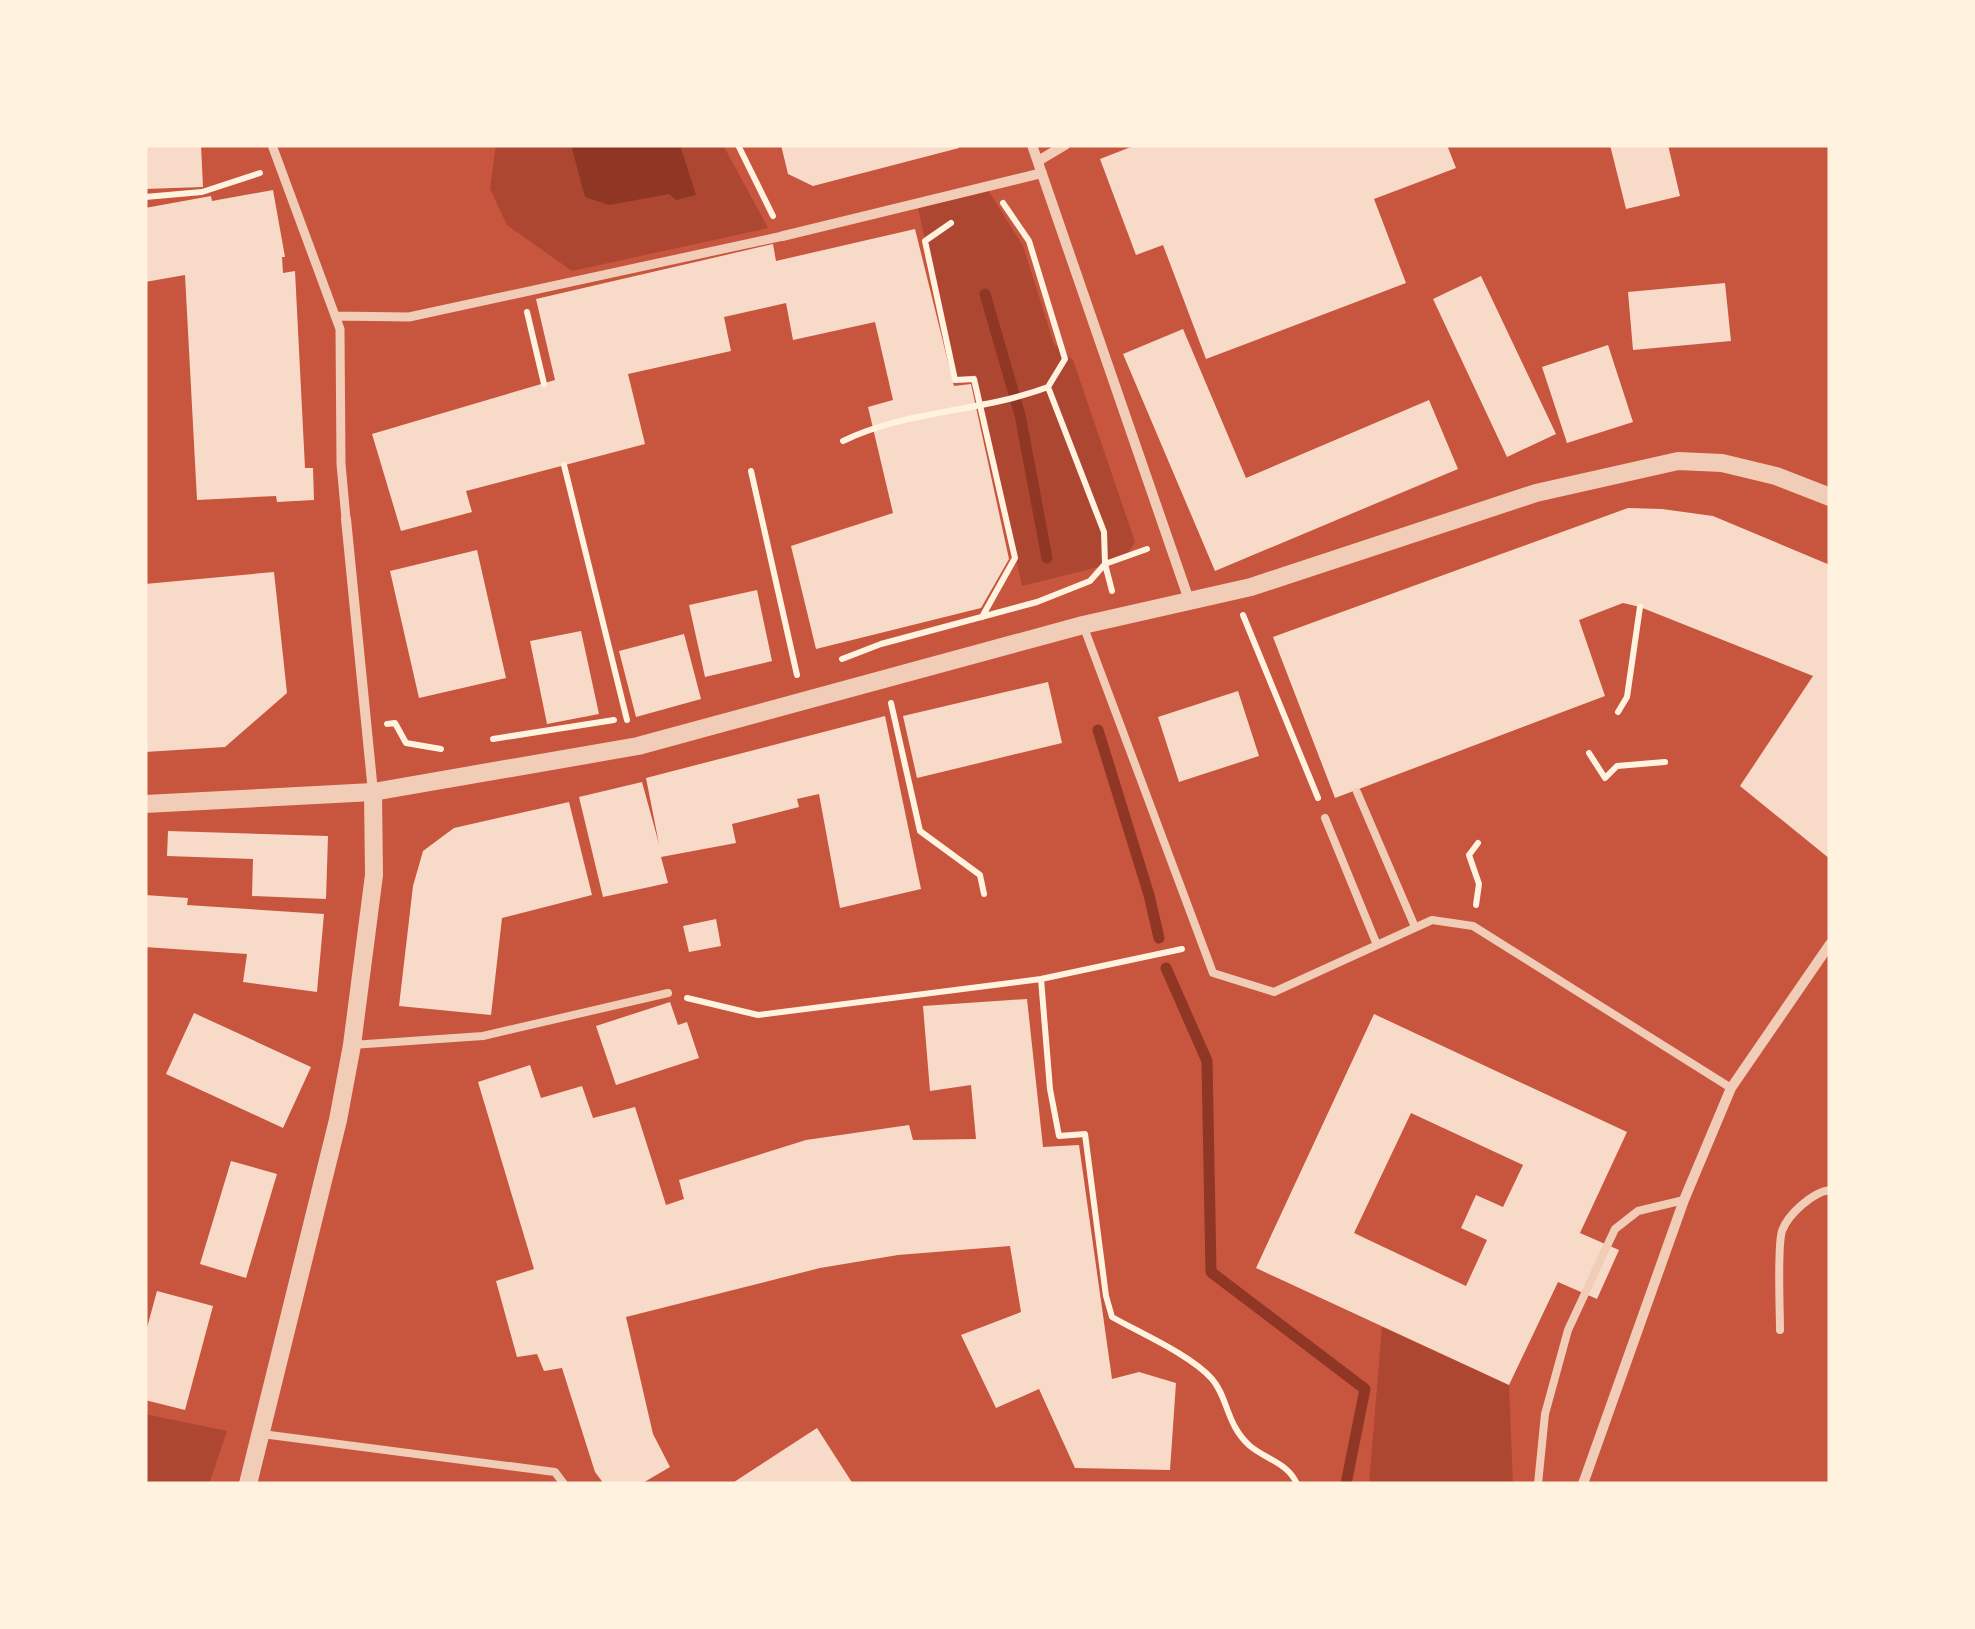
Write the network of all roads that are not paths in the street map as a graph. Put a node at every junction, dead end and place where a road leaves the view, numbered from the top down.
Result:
1 (272, 145) edge
2 (1032, 145) edge
3 (1065, 145) edge
4 (1038, 160) junction
5 (1042, 173) junction
6 (783, 236) joint
7 (335, 316) junction
8 (1830, 497) edge
9 (346, 519) joint
10 (1189, 600) junction
11 (1083, 625) junction
12 (373, 792) junction
13 (1357, 792) dead end
14 (145, 804) edge
15 (1326, 818) road end
16 (1416, 927) junction
17 (1830, 944) edge
18 (1377, 945) junction
19 (668, 993) road end
20 (352, 1045) junction
21 (1731, 1088) junction
22 (1830, 1190) edge
23 (1684, 1200) junction
24 (1780, 1330) dead end
25 (260, 1433) junction
26 (248, 1484) edge
27 (564, 1484) edge
28 (1538, 1484) edge
29 (1583, 1484) edge

1 - 7 street
2 - 4 street
3 - 4 street
4 - 5 street
5 - 6 street
5 - 10 street
6 - 7 street
7 - 9 street
8 - 10 street
9 - 12 street
10 - 11 street
11 - 12 street
11 - 18 lane
12 - 14 street
12 - 20 street
13 - 16 lane
15 - 18 lane
16 - 18 lane
16 - 21 lane
17 - 21 street
19 - 20 lane
20 - 25 street
21 - 23 street
22 - 24 lane
23 - 28 lane
23 - 29 street
25 - 26 street
25 - 27 lane

